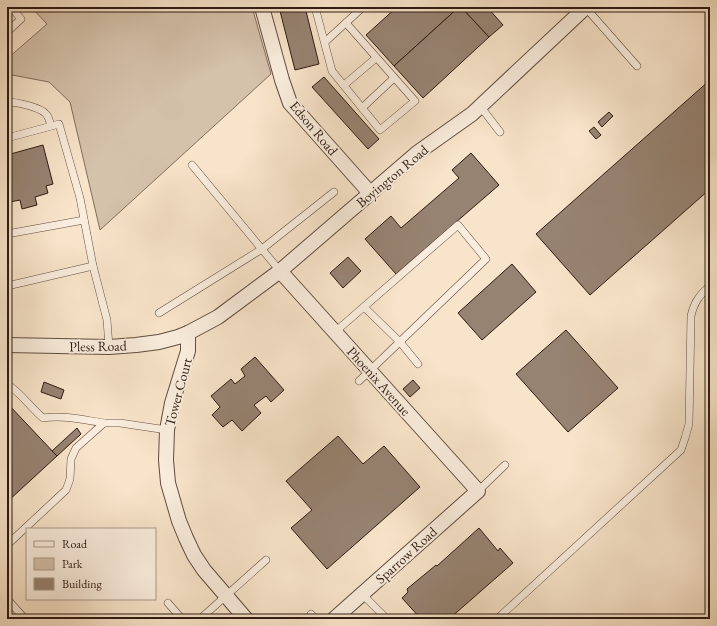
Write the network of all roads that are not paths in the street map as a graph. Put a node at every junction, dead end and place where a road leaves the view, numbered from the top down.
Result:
1 (10, 7) edge
2 (262, 7) edge
3 (315, 7) edge
4 (363, 7) edge
5 (586, 7) edge
6 (346, 23) junction
7 (7, 32) edge
8 (325, 42) junction
9 (376, 58) junction
10 (637, 66) dead end
11 (394, 78) junction
12 (344, 85) junction
13 (7, 102) edge
14 (480, 106) junction
15 (362, 108) junction
16 (51, 126) junction
17 (500, 132) dead end
18 (7, 138) edge
19 (192, 164) dead end
20 (334, 192) dead end
21 (370, 193) junction
22 (84, 220) junction
23 (7, 234) edge
24 (262, 249) junction
25 (94, 266) junction
26 (280, 271) junction
27 (7, 286) edge
28 (710, 286) edge
29 (364, 307) junction
30 (159, 313) dead end
31 (335, 332) junction
32 (188, 333) junction
33 (400, 342) junction
34 (7, 345) edge
35 (109, 347) junction
36 (418, 364) dead end
37 (370, 371) junction
38 (359, 381) dead end
39 (7, 384) edge
40 (104, 423) junction
41 (167, 430) junction
42 (505, 465) dead end
43 (478, 491) junction
44 (7, 545) edge
45 (266, 560) dead end
46 (362, 594) junction
47 (226, 596) junction
48 (7, 599) edge
49 (168, 603) dead end
50 (25, 619) edge
51 (182, 619) edge
52 (200, 619) edge
53 (246, 619) edge
54 (334, 619) edge
55 (387, 619) edge
56 (497, 619) edge

1 - 7 lane
2 - 21 street, Edson Road
3 - 8 lane
4 - 6 lane
5 - 10 lane
5 - 14 street, Boyington Road
6 - 8 lane
6 - 9 lane
8 - 12 lane
9 - 11 lane
9 - 12 lane
11 - 15 lane
11 - 15 lane
12 - 15 lane
13 - 16 lane
14 - 17 lane
14 - 21 street, Boyington Road
16 - 18 lane
16 - 22 lane
19 - 24 lane
20 - 24 lane
21 - 26 street, Boyington Road
22 - 23 lane
22 - 25 lane
24 - 26 lane
24 - 30 lane
25 - 27 lane
25 - 35 lane
26 - 31 street, Phoenix Avenue
26 - 32 street, Boyington Road
28 - 56 lane
29 - 31 lane
29 - 33 lane
29 - 33 lane
31 - 37 street, Phoenix Avenue
32 - 35 street, Pless Road
32 - 41 street, Tower Court
33 - 36 lane
33 - 37 lane
34 - 35 street, Pless Road
37 - 38 lane
37 - 43 street, Phoenix Avenue
39 - 40 lane
40 - 41 lane
40 - 44 lane
41 - 47 street, Tower Court
42 - 43 lane
43 - 46 street, Sparrow Road
45 - 47 lane
46 - 54 street, Sparrow Road
46 - 55 lane
47 - 52 lane
47 - 53 street, Tower Court
48 - 50 lane
49 - 51 lane

